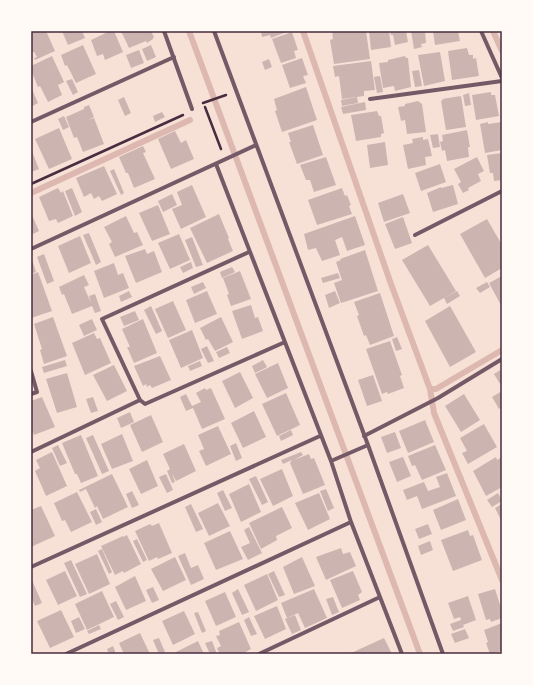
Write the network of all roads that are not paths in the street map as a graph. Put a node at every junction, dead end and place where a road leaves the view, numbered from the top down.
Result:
1 (164, 31) edge
2 (214, 31) edge
3 (481, 31) edge
4 (174, 57) junction
5 (502, 78) edge
6 (502, 81) edge
7 (370, 99) dead end
8 (192, 109) road end
9 (31, 122) edge
10 (256, 145) junction
11 (216, 164) junction
12 (502, 191) edge
13 (415, 235) dead end
14 (31, 249) edge
15 (249, 252) junction
16 (284, 342) junction
17 (502, 359) edge
18 (31, 371) edge
19 (31, 394) edge
20 (140, 400) junction
21 (320, 436) junction
22 (364, 436) junction
23 (368, 445) junction
24 (31, 452) edge
25 (331, 461) junction
26 (351, 522) junction
27 (31, 567) edge
28 (380, 596) junction
29 (66, 654) edge
30 (259, 654) edge
31 (402, 654) edge
32 (444, 654) edge

1 - 4 street
2 - 10 street
3 - 5 street
4 - 8 street
4 - 9 street
6 - 7 street
10 - 11 street
10 - 22 street
11 - 14 street
11 - 15 street
12 - 13 street
15 - 16 street
15 - 20 street
16 - 20 street
16 - 21 street
17 - 22 street
18 - 19 street
20 - 24 street
21 - 25 street
21 - 27 street
22 - 23 street
23 - 25 street
23 - 32 street
25 - 26 street
26 - 28 street
26 - 29 street
28 - 30 street
28 - 31 street

